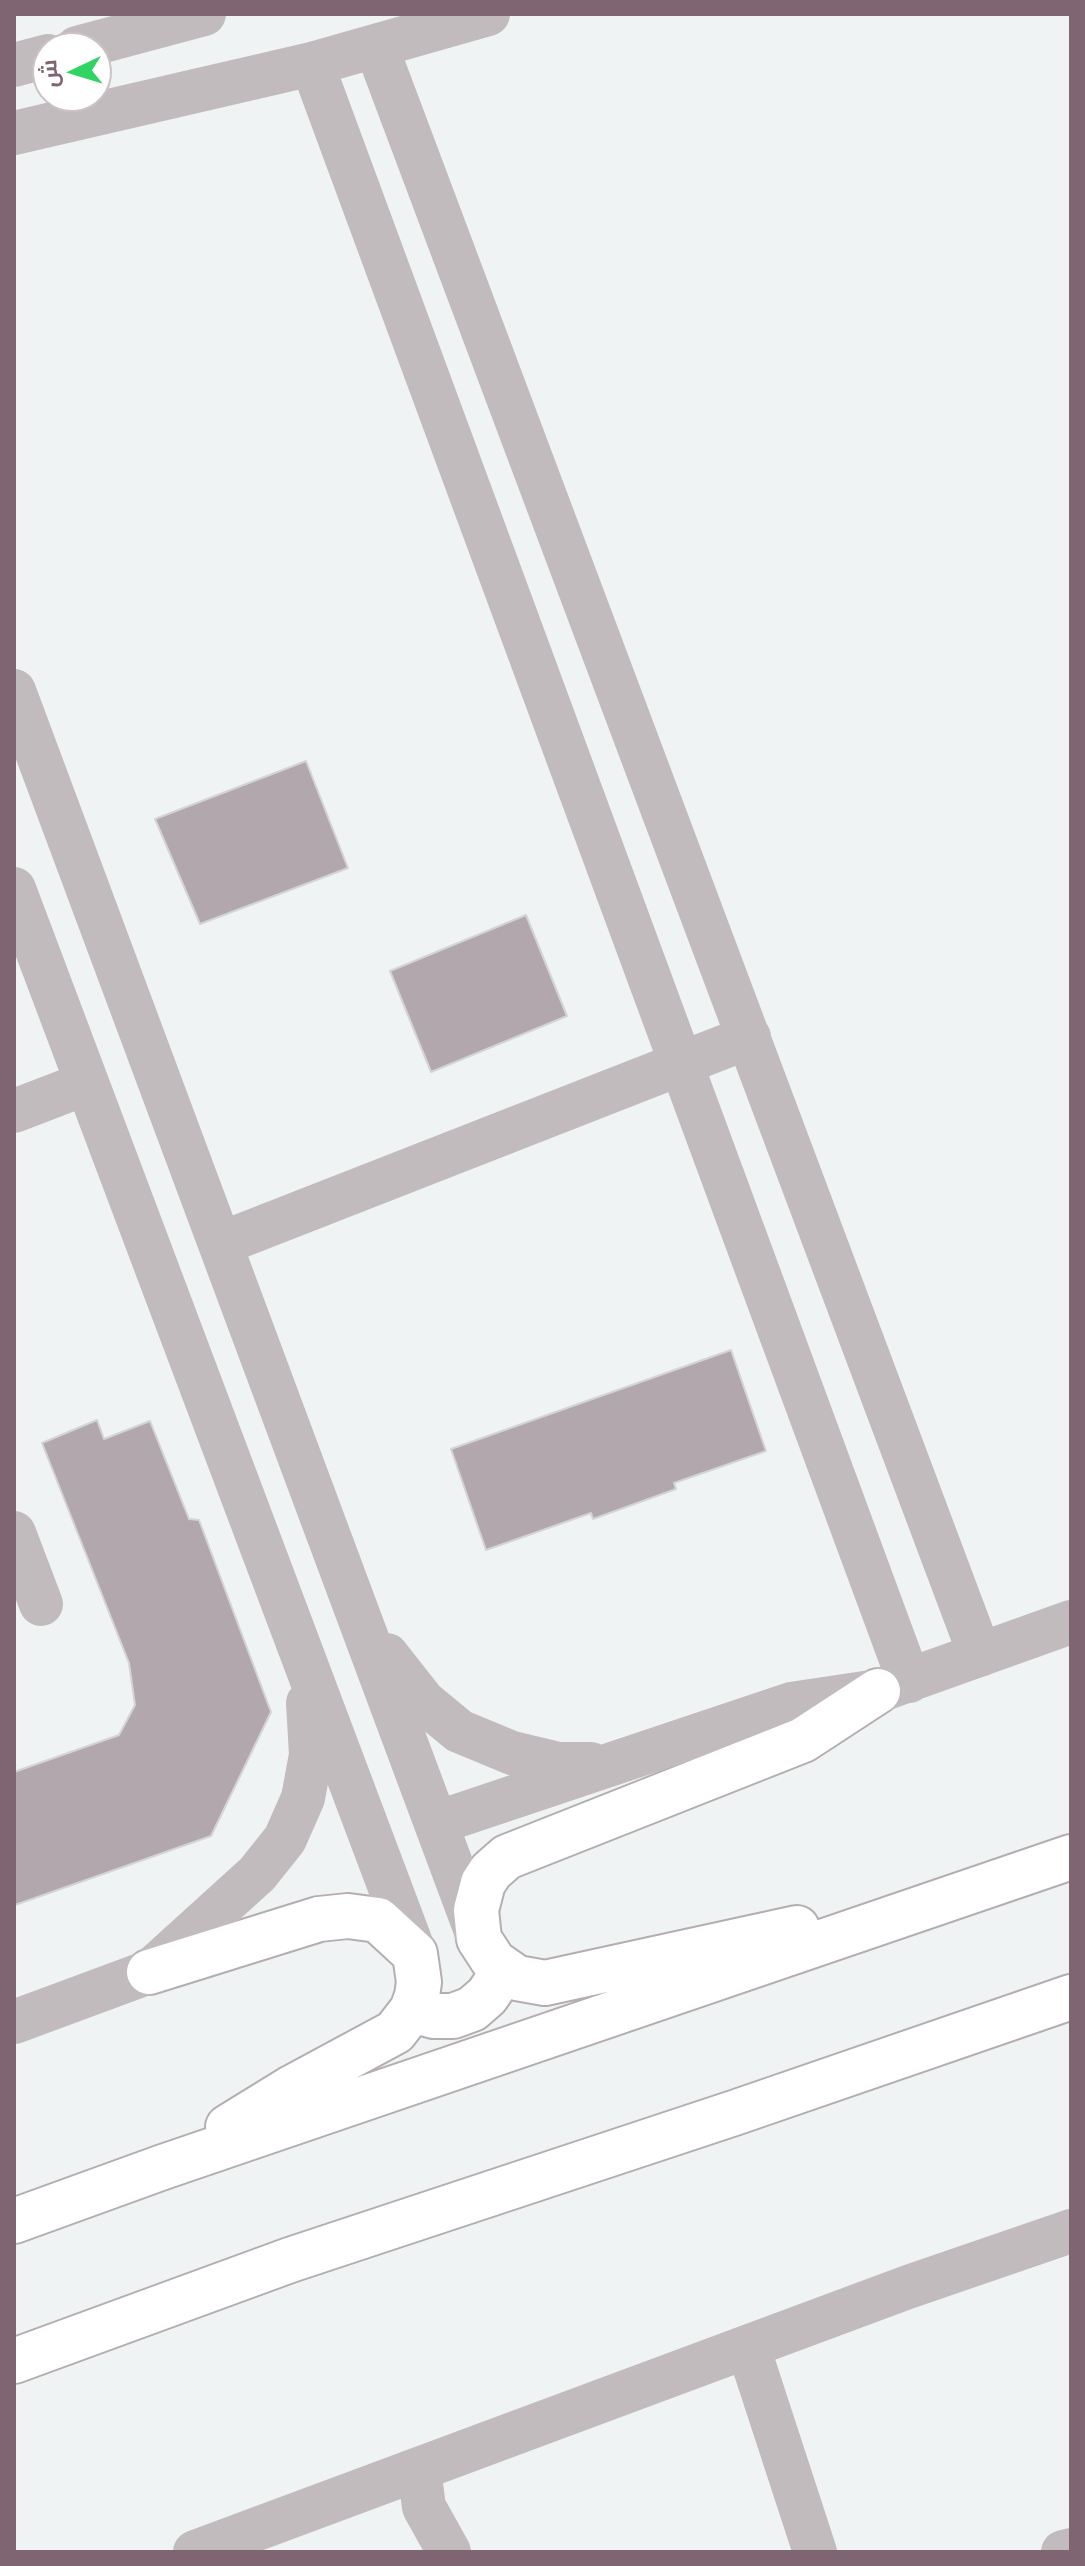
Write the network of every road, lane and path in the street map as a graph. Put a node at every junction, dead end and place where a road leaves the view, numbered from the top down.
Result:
1 (204, 14) edge
2 (488, 14) edge
3 (112, 39) edge
4 (376, 46) junction
5 (312, 64) junction
6 (14, 133) edge
7 (419, 155) junction
8 (356, 178) junction
9 (14, 691) edge
10 (14, 889) edge
11 (749, 1037) junction
12 (683, 1063) junction
13 (87, 1083) junction
14 (14, 1111) edge
15 (220, 1244) junction
16 (277, 1393) junction
17 (215, 1425) junction
18 (306, 1469) junction
19 (240, 1490) junction
20 (14, 1533) edge
21 (41, 1604) dead end
22 (360, 1621) junction
23 (1071, 1622) edge
24 (290, 1623) junction
25 (980, 1655) junction
26 (893, 1686) junction
27 (606, 1764) junction
28 (436, 1823) junction
29 (1071, 1857) edge
30 (971, 1892) junction
31 (415, 1954) junction
32 (492, 1955) junction
33 (149, 1972) junction
34 (1071, 1997) edge
35 (412, 2010) junction
36 (14, 2022) edge
37 (163, 2167) junction
38 (14, 2221) edge
39 (1071, 2231) edge
40 (748, 2347) junction
41 (14, 2361) edge
42 (419, 2469) junction
43 (1071, 2550) edge
44 (195, 2552) edge
45 (449, 2552) edge
46 (815, 2552) edge
47 (1063, 2552) edge

1 - 3 street
2 - 4 street
4 - 5 street
4 - 7 street
5 - 6 street
5 - 8 street
7 - 8 street
7 - 11 street
8 - 12 street
9 - 15 street
10 - 13 street
11 - 12 street
11 - 25 street
12 - 15 street
12 - 26 street
13 - 14 street
13 - 17 street
15 - 16 street
16 - 17 street
16 - 18 street
17 - 19 street
18 - 19 street
18 - 22 street
19 - 24 street
20 - 21 street
22 - 27 street
22 - 28 street
23 - 25 street
24 - 31 street
24 - 33 street
25 - 26 street
26 - 27 street
26 - 32 highway
27 - 28 street
28 - 32 street
29 - 30 highway
30 - 32 highway
30 - 37 highway
31 - 33 highway
31 - 35 highway
32 - 35 highway
33 - 36 street
34 - 41 highway
35 - 37 highway
37 - 38 highway
39 - 40 street
40 - 42 street
40 - 46 street
42 - 44 street
42 - 45 street
43 - 47 street

